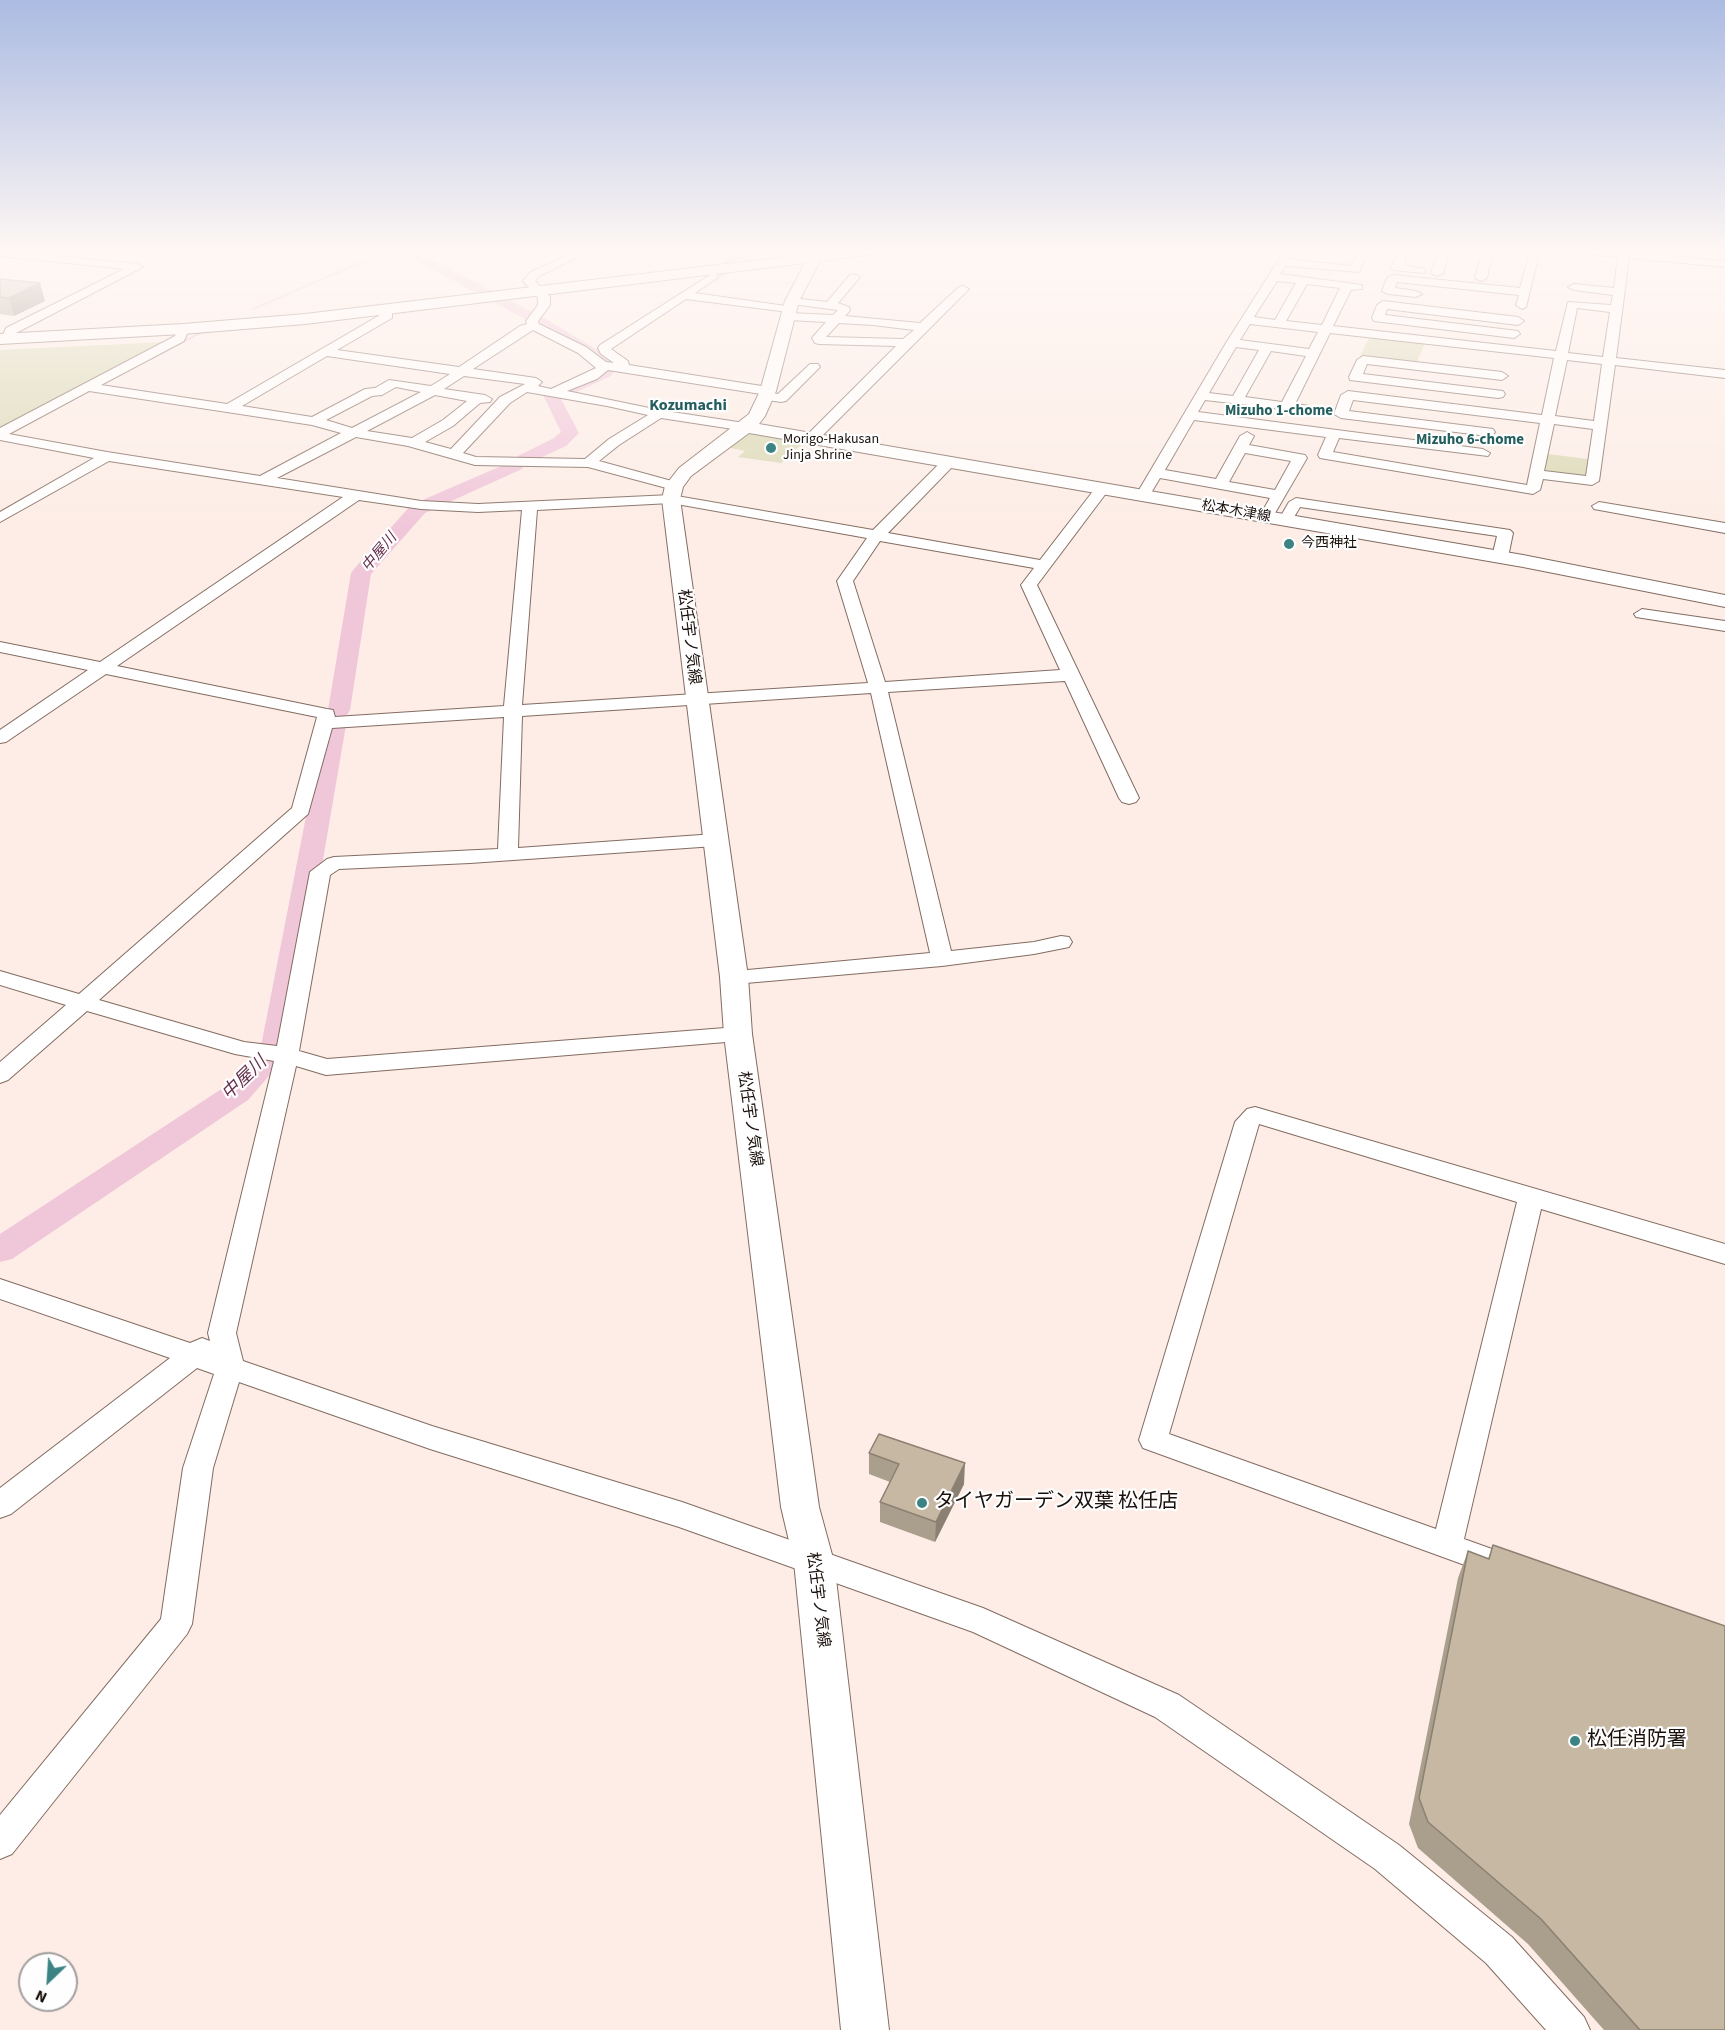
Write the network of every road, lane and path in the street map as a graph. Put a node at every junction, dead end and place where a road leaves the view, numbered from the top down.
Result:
1 (1457, 344) edge
2 (168, 345) edge
3 (337, 345) edge
4 (500, 345) edge
5 (573, 345) edge
6 (609, 345) edge
7 (780, 345) edge
8 (819, 345) edge
9 (896, 345) edge
10 (905, 345) edge
11 (1231, 345) edge
12 (1247, 345) edge
13 (1317, 345) edge
14 (1463, 345) edge
15 (1511, 345) edge
16 (1562, 345) edge
17 (1612, 345) edge
18 (1267, 347) junction
19 (1509, 350) junction
20 (325, 352) junction
21 (1313, 353) junction
22 (1560, 355) junction
23 (820, 357) junction
24 (1609, 361) junction
25 (609, 366) junction
26 (630, 368) junction
27 (1449, 369) junction
28 (459, 371) junction
29 (1725, 374) edge
30 (1502, 376) junction
31 (93, 387) junction
32 (525, 388) junction
33 (432, 390) junction
34 (557, 393) junction
35 (767, 393) junction
36 (1498, 394) junction
37 (1202, 396) junction
38 (477, 399) junction
39 (505, 400) junction
40 (1237, 400) junction
41 (1287, 406) junction
42 (230, 408) junction
43 (1305, 409) dead end
44 (1493, 413) junction
45 (659, 414) junction
46 (1190, 415) junction
47 (1549, 420) junction
48 (314, 421) junction
49 (1254, 423) junction
50 (1600, 426) junction
51 (746, 428) junction
52 (351, 432) junction
53 (1488, 432) junction
54 (1334, 434) junction
55 (1, 436) edge
56 (813, 437) junction
57 (414, 443) junction
58 (1241, 448) junction
59 (453, 455) junction
60 (107, 456) junction
61 (949, 462) junction
62 (588, 463) junction
63 (1480, 467) junction
64 (1157, 473) junction
65 (1538, 474) junction
66 (263, 480) junction
67 (1221, 484) junction
68 (1102, 489) junction
69 (672, 492) junction
70 (1143, 495) junction
71 (1280, 495) junction
72 (355, 496) junction
73 (530, 505) junction
74 (1599, 506) dead end
75 (1359, 512) junction
76 (1266, 517) junction
77 (0, 518) edge
78 (1285, 521) junction
79 (1725, 528) edge
80 (1349, 532) junction
81 (876, 536) junction
82 (1500, 557) junction
83 (1043, 565) junction
84 (1725, 601) edge
85 (1642, 615) dead end
86 (1725, 626) edge
87 (0, 647) edge
88 (102, 668) junction
89 (1071, 675) junction
90 (878, 686) junction
91 (696, 698) junction
92 (513, 711) junction
93 (326, 723) junction
94 (0, 738) edge
95 (1129, 798) dead end
96 (715, 840) junction
97 (508, 854) junction
98 (1061, 942) dead end
99 (942, 959) junction
100 (734, 977) junction
101 (0, 978) edge
102 (84, 1001) junction
103 (738, 1034) junction
104 (276, 1054) junction
105 (0, 1075) edge
106 (1531, 1198) junction
107 (1725, 1254) edge
108 (0, 1289) edge
109 (222, 1333) junction
110 (194, 1355) junction
111 (230, 1367) junction
112 (0, 1505) edge
113 (1447, 1546) junction
114 (814, 1562) junction
115 (1524, 1573) edge
116 (0, 1842) edge
117 (865, 2030) edge
118 (1571, 2030) edge

1 - 27 street
2 - 31 street
3 - 20 street
4 - 28 street
5 - 25 street
6 - 26 street
7 - 35 main road
8 - 23 street
9 - 23 street
10 - 56 street
11 - 37 street
12 - 18 street
13 - 21 street
14 - 19 street
15 - 19 street
16 - 22 street
17 - 24 street
18 - 21 street
18 - 40 street
19 - 22 street
19 - 30 street
20 - 28 street
20 - 42 street
21 - 41 street
22 - 24 street
22 - 47 street
23 - 35 street
24 - 29 street
24 - 50 street
25 - 26 street
25 - 34 street
26 - 35 street
27 - 30 street
27 - 36 street
28 - 32 street
28 - 33 street
30 - 36 street
31 - 42 street
31 - 55 street
32 - 34 street
32 - 39 street
33 - 38 street
33 - 48 street
33 - 52 street
34 - 45 street
35 - 51 main road
36 - 44 street
37 - 40 street
37 - 46 street
38 - 39 street
38 - 57 street
39 - 59 street
40 - 41 street
41 - 43 street
42 - 48 street
44 - 47 street
44 - 53 street
44 - 53 street
45 - 51 street
45 - 62 street
46 - 49 street
46 - 64 street
47 - 50 street
47 - 65 street
48 - 52 street
49 - 54 street
49 - 58 street
50 - 65 street
51 - 56 main road, 松本木津線
51 - 69 main road
52 - 57 street
52 - 66 street
53 - 63 street
54 - 63 street
54 - 63 street
55 - 60 street
56 - 61 main road, 松本木津線
57 - 59 street
58 - 67 street
58 - 71 street
59 - 62 street
60 - 66 street
60 - 77 street
61 - 68 main road, 松本木津線
61 - 81 street
62 - 69 street
63 - 65 street
64 - 67 street
64 - 70 street
66 - 72 street
67 - 71 street
68 - 70 main road, 松本木津線
68 - 83 street
69 - 73 street
69 - 81 street
69 - 91 main road, 松任宇ノ気線
70 - 76 main road, 松本木津線
71 - 76 street
72 - 73 street
72 - 88 street
73 - 92 street
74 - 79 street
75 - 78 street
75 - 80 street
75 - 82 street
76 - 78 main road, 松本木津線
78 - 80 main road, 松本木津線
80 - 82 main road, 松本木津線
81 - 83 street
81 - 90 street
82 - 84 main road, 松本木津線
83 - 89 street
85 - 86 street
87 - 88 street
88 - 93 street
88 - 94 street
89 - 90 street
89 - 95 street
90 - 91 street
90 - 99 street
91 - 92 street
91 - 96 main road, 松任宇ノ気線
92 - 93 street
92 - 97 street
93 - 102 street
96 - 97 street
96 - 100 main road, 松任宇ノ気線
97 - 104 street
98 - 99 street
99 - 100 street
100 - 103 main road, 松任宇ノ気線
101 - 102 street
102 - 104 street
102 - 105 street
103 - 104 street
103 - 114 main road, 松任宇ノ気線
104 - 109 street
106 - 107 street
106 - 113 street
106 - 113 street
108 - 110 street
109 - 110 street
109 - 111 street
110 - 111 street
110 - 112 street
111 - 114 street
111 - 116 street
113 - 115 street
114 - 117 main road, 松任宇ノ気線
114 - 118 street

